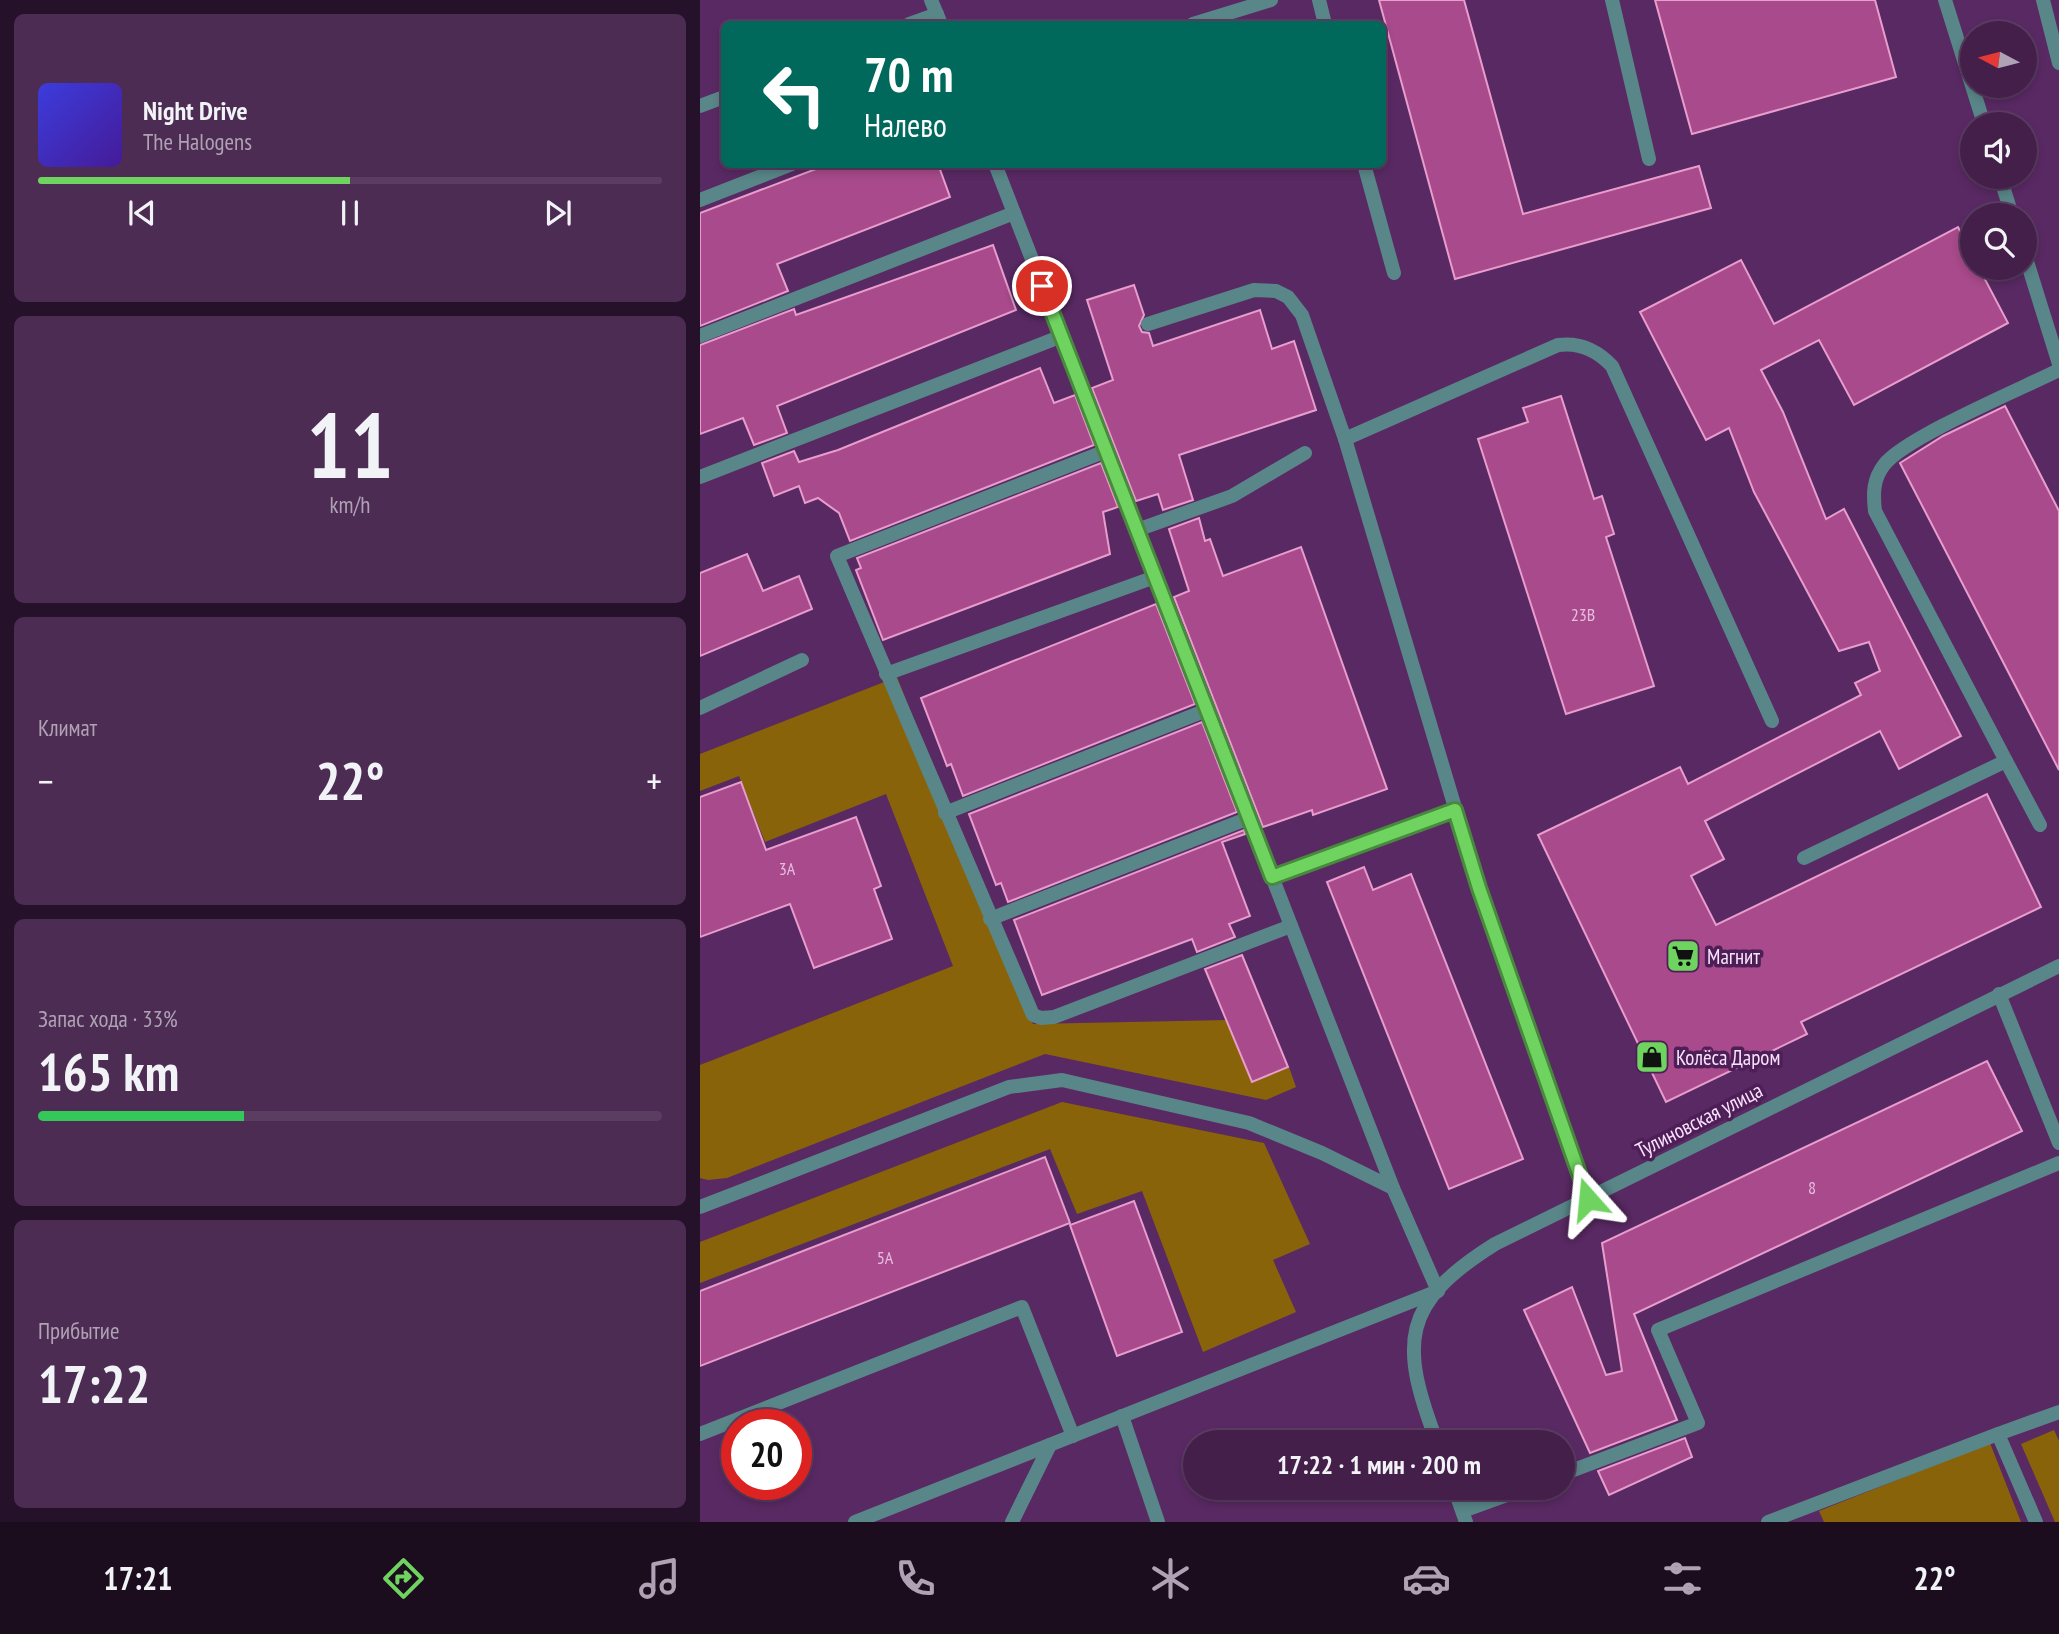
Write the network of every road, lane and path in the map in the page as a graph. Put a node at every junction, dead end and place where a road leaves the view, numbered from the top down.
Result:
1 (1270, 0) edge
2 (1319, 0) edge
3 (1612, 0) edge
4 (1945, 0) edge
5 (2043, 0) edge
6 (936, 13) edge
7 (916, 21) edge
8 (1203, 21) edge
9 (1324, 21) edge
10 (2059, 63) edge
11 (721, 98) edge
12 (700, 106) edge
13 (1980, 112) edge
14 (1649, 159) dead end
15 (782, 168) edge
16 (997, 168) edge
17 (1365, 168) edge
18 (700, 200) edge
19 (1014, 213) junction
20 (1394, 273) dead end
21 (2033, 280) edge
22 (1149, 324) dead end
23 (1062, 335) junction
24 (700, 336) edge
25 (2059, 364) edge
26 (2059, 370) edge
27 (1345, 439) junction
28 (1106, 451) junction
29 (1305, 453) dead end
30 (700, 477) edge
31 (1138, 530) junction
32 (1155, 577) junction
33 (802, 660) dead end
34 (886, 674) junction
35 (700, 708) edge
36 (1207, 710) junction
37 (1772, 721) dead end
38 (2006, 761) junction
39 (1455, 810) junction
40 (945, 813) junction
41 (1249, 818) junction
42 (2040, 825) dead end
43 (1804, 858) dead end
44 (1272, 877) junction
45 (990, 919) junction
46 (1291, 926) junction
47 (2059, 966) edge
48 (1999, 994) junction
49 (2059, 1143) edge
50 (2059, 1163) edge
51 (1392, 1188) junction
52 (1588, 1199) junction
53 (700, 1207) edge
54 (1438, 1291) junction
55 (2059, 1412) edge
56 (1122, 1416) junction
57 (1433, 1430) edge
58 (700, 1434) edge
59 (1998, 1434) junction
60 (1073, 1436) junction
61 (1050, 1445) junction
62 (1575, 1469) edge
63 (1459, 1500) edge
64 (1501, 1500) edge
65 (1465, 1517) edge
66 (855, 1522) edge
67 (1012, 1522) edge
68 (1158, 1522) edge
69 (1768, 1522) edge
70 (2036, 1522) edge

1 - 8 street
2 - 9 street
3 - 14 street
4 - 13 street
5 - 10 street
6 - 7 street
11 - 12 street
15 - 18 street
16 - 19 street
17 - 20 street
19 - 23 street
19 - 24 street
21 - 25 street
22 - 27 street
23 - 28 street
23 - 30 street
26 - 38 street
27 - 37 street
27 - 39 street
28 - 31 street
28 - 34 street
29 - 31 street
31 - 32 street
32 - 34 street
32 - 36 street
33 - 35 street
34 - 40 street
36 - 40 street
36 - 41 street
38 - 42 street
38 - 43 street
39 - 44 street
39 - 52 street
40 - 45 street
41 - 44 street
41 - 45 street
44 - 46 street
45 - 46 street
46 - 51 street
47 - 48 street, Тулиновская улица
48 - 49 street
48 - 52 street, Тулиновская улица
50 - 62 street
51 - 53 street
51 - 54 street
52 - 54 street, Тулиновская улица
54 - 56 street
54 - 57 street, Тулиновская улица
55 - 59 street
56 - 60 street
56 - 68 street
58 - 60 street
59 - 69 street
59 - 70 street
60 - 61 street
61 - 66 street
61 - 67 street
63 - 65 street
64 - 65 street

